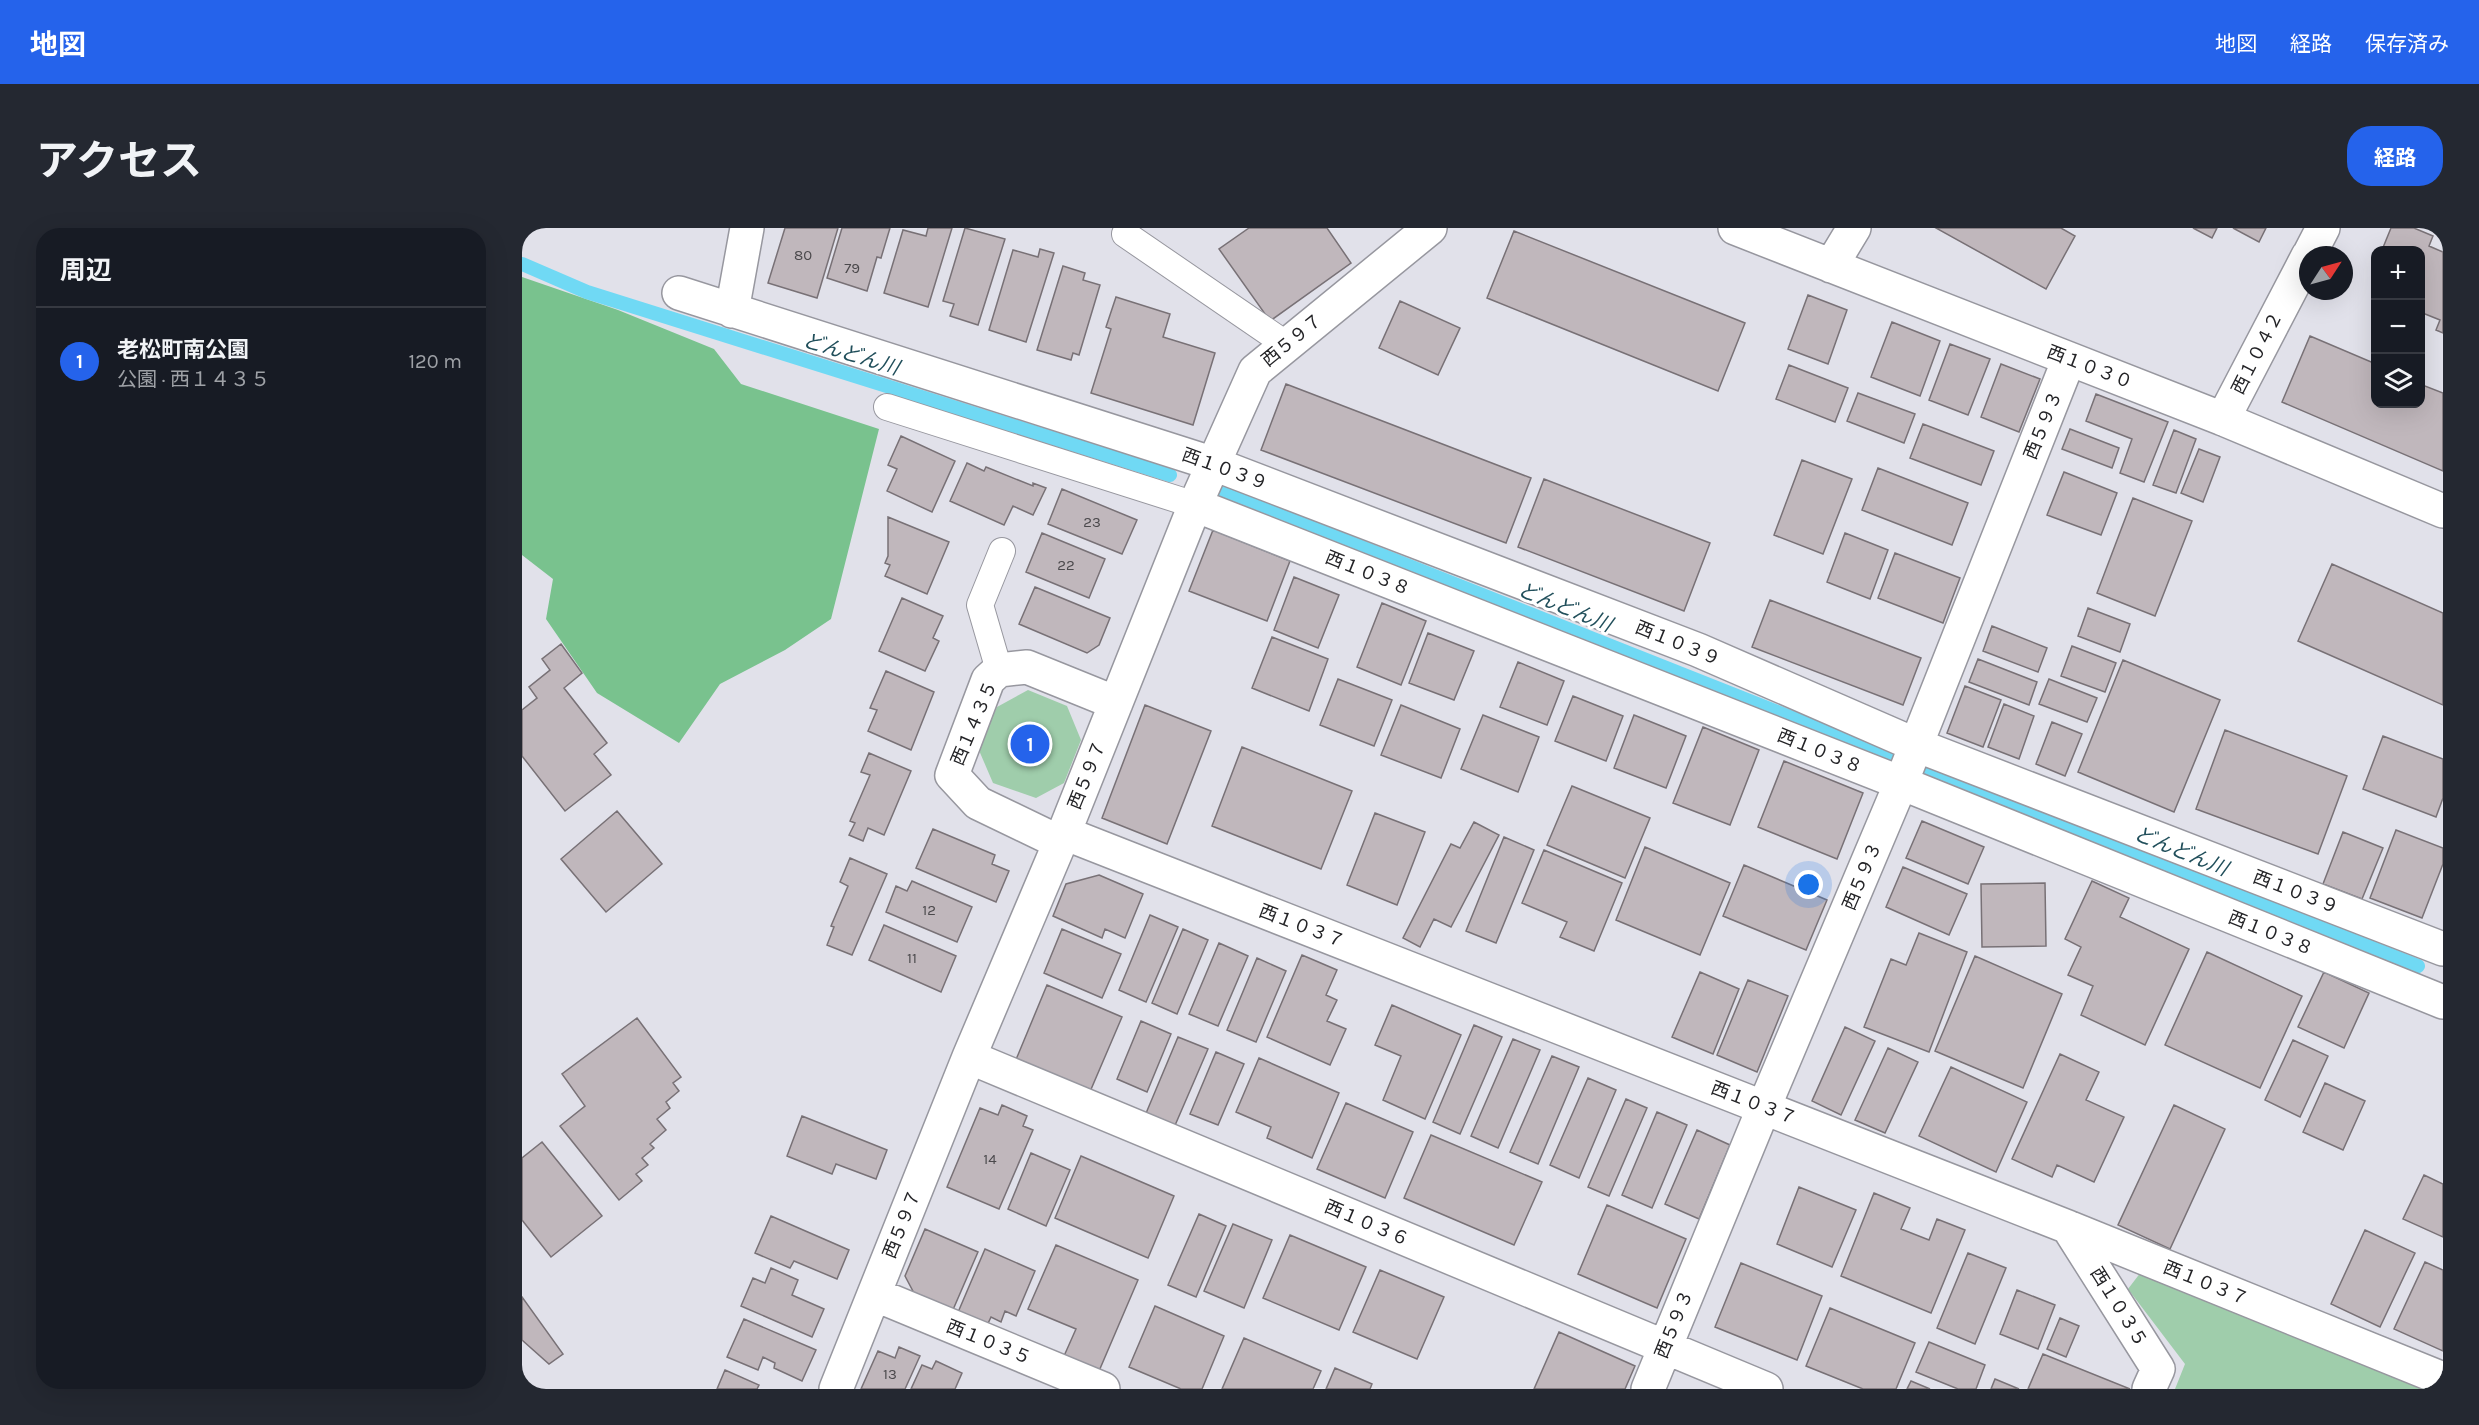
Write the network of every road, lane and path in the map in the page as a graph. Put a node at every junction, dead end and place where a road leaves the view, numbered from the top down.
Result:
1 (747, 228) edge
2 (1430, 228) edge
3 (1735, 228) edge
4 (1854, 228) edge
5 (2323, 228) edge
6 (1125, 234) dead end
7 (2313, 246) edge
8 (1831, 266) junction
9 (2299, 273) edge
10 (679, 293) dead end
11 (732, 311) junction
12 (1287, 345) junction
13 (2069, 359) junction
14 (887, 407) dead end
15 (2223, 419) junction
16 (1214, 464) junction
17 (1195, 505) junction
18 (2443, 512) edge
19 (1002, 551) dead end
20 (999, 670) junction
21 (1116, 703) junction
22 (1916, 745) junction
23 (1901, 783) junction
24 (1061, 838) junction
25 (2443, 949) edge
26 (2443, 1002) edge
27 (969, 1057) junction
28 (1764, 1107) junction
29 (2068, 1227) junction
30 (874, 1294) junction
31 (1664, 1347) junction
32 (2443, 1379) edge
33 (836, 1389) edge
34 (1103, 1389) edge
35 (1648, 1389) edge
36 (1766, 1389) edge
37 (2149, 1389) edge

1 - 11 street
2 - 12 street, 西５９７
3 - 8 street, 西１０３０
4 - 8 street
5 - 7 street, 西１０４２
6 - 12 lane
8 - 13 street, 西１０３０
9 - 15 street, 西１０４２
10 - 11 street, 西１０３９
11 - 16 street, 西１０３９
12 - 16 street, 西５９７
13 - 15 street, 西１０３０
13 - 22 street, 西５９３
14 - 17 lane
15 - 18 street, 西１０３０
16 - 17 street, 西５９７
16 - 22 street, 西１０３９
17 - 21 street, 西５９７
17 - 23 street, 西１０３８
19 - 20 lane
20 - 21 street, 西１４３５
20 - 24 street, 西１４３５
21 - 24 street, 西５９７
22 - 23 street, 西５９３
22 - 25 street, 西１０３９
23 - 26 street, 西１０３８
23 - 28 street, 西５９３
24 - 27 street, 西５９７
24 - 28 street, 西１０３７
27 - 30 street, 西５９７
27 - 31 street, 西１０３６
28 - 29 street, 西１０３７
28 - 31 street, 西５９３
29 - 32 street, 西１０３７
29 - 37 street, 西１０３５
30 - 33 street, 西５９７
30 - 34 street, 西１０３５
31 - 35 street, 西５９３
31 - 36 street, 西１０３６

